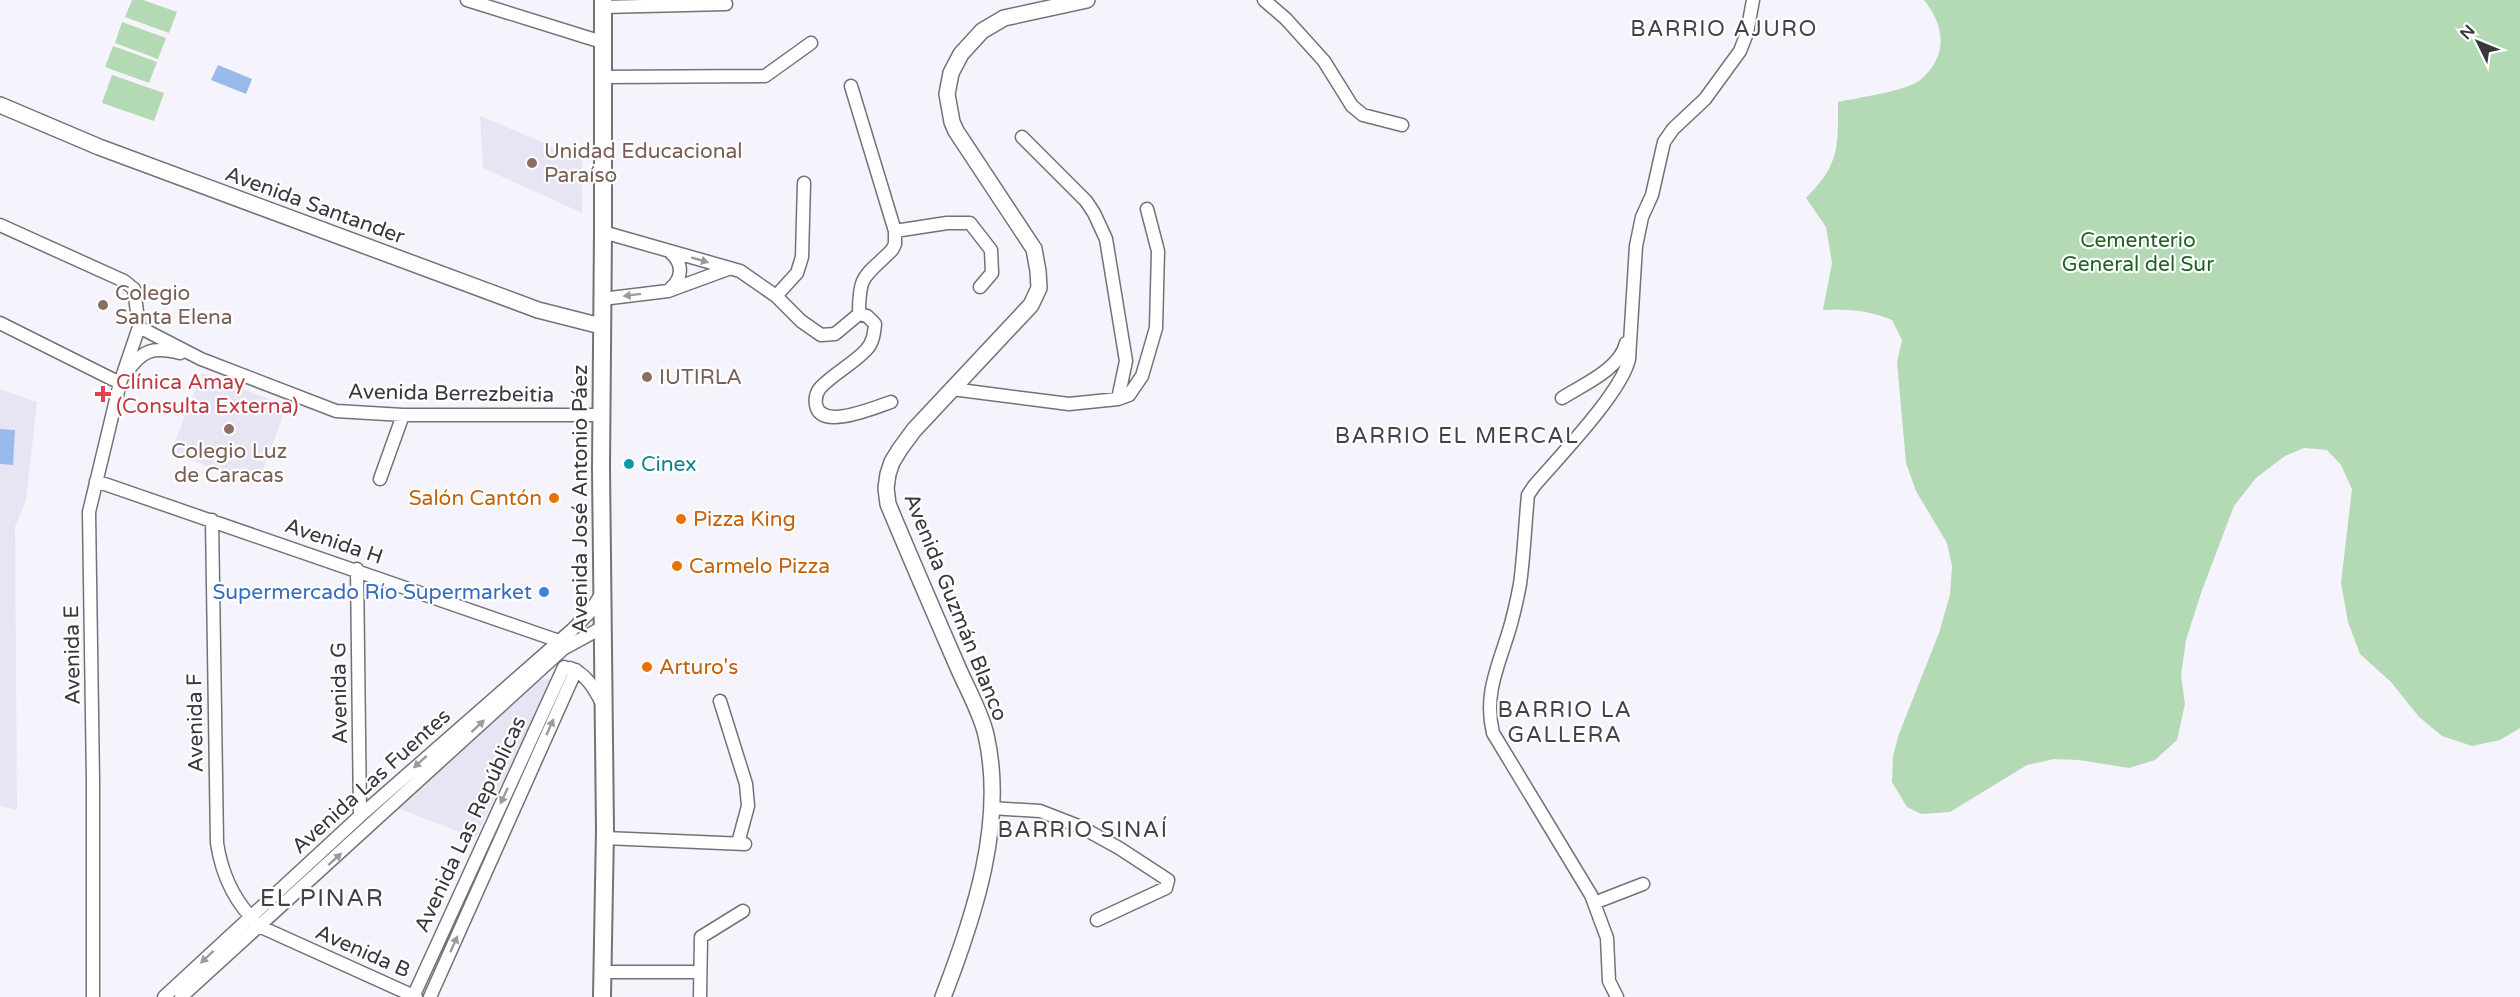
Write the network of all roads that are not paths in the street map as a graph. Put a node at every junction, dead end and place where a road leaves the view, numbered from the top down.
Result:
1 (467, 0) edge
2 (1087, 0) edge
3 (1264, 0) edge
4 (1753, 0) edge
5 (603, 4) edge
6 (726, 4) dead end
7 (602, 42) junction
8 (811, 43) dead end
9 (603, 77) junction
10 (851, 86) dead end
11 (0, 105) edge
12 (1402, 125) dead end
13 (1022, 137) dead end
14 (804, 183) dead end
15 (1147, 209) dead end
16 (0, 225) edge
17 (896, 231) junction
18 (603, 232) junction
19 (670, 252) junction
20 (728, 269) junction
21 (980, 287) dead end
22 (668, 291) junction
23 (776, 296) junction
24 (602, 299) junction
25 (1633, 312) junction
26 (859, 314) junction
27 (0, 324) edge
28 (601, 326) junction
29 (138, 327) junction
30 (201, 359) junction
31 (120, 383) junction
32 (952, 389) junction
33 (1562, 398) dead end
34 (1118, 399) junction
35 (891, 402) dead end
36 (403, 415) junction
37 (602, 415) junction
38 (380, 479) dead end
39 (96, 481) junction
40 (212, 520) junction
41 (357, 569) junction
42 (602, 593) junction
43 (603, 627) junction
44 (559, 641) junction
45 (570, 668) junction
46 (537, 672) junction
47 (720, 701) dead end
48 (603, 706) junction
49 (991, 808) junction
50 (360, 816) junction
51 (369, 827) junction
52 (605, 838) junction
53 (1642, 884) dead end
54 (1594, 903) junction
55 (743, 911) dead end
56 (249, 917) junction
57 (1097, 920) dead end
58 (261, 927) junction
59 (603, 972) junction
60 (700, 972) junction
61 (95, 995) edge
62 (164, 997) edge
63 (181, 997) edge
64 (414, 997) edge
65 (430, 997) edge
66 (602, 997) edge
67 (700, 997) edge
68 (943, 997) edge
69 (1617, 997) edge

1 - 7 street
2 - 32 street, Avenida Guzmán Blanco
3 - 12 street
4 - 25 street
5 - 6 street
5 - 7 main road, Avenida José Antonio Páez
7 - 9 main road, Avenida José Antonio Páez
8 - 9 street
9 - 18 main road, Avenida José Antonio Páez
10 - 17 street
11 - 28 street, Avenida Santander
13 - 34 street
14 - 23 street
15 - 34 street
16 - 29 street
17 - 21 street
17 - 26 street
18 - 19 street
18 - 24 main road, Avenida José Antonio Páez
19 -> 20 street
19 - 22 street
20 - 22 street
20 - 23 street
22 -> 24 street
23 - 26 street
24 - 28 main road, Avenida José Antonio Páez
25 - 33 street
25 - 54 street
26 - 35 street
27 - 31 street
28 - 37 main road, Avenida José Antonio Páez
29 - 30 street, Avenida Berrezbeitia
29 - 31 street, Avenida E
30 - 31 street, Avenida Berrezbeitia
30 - 36 street, Avenida Berrezbeitia
31 - 39 street, Avenida E
32 - 34 street
32 - 49 street, Avenida Guzmán Blanco
36 - 37 street, Avenida Berrezbeitia
36 - 38 street
37 - 42 main road, Avenida José Antonio Páez
39 - 40 street, Avenida H
39 - 61 street, Avenida E
40 - 41 street, Avenida H
40 - 56 street, Avenida F
41 - 44 street, Avenida H
41 - 50 street, Avenida G
42 - 43 main road, Avenida José Antonio Páez
42 - 44 street, Avenida Las Fuentes
43 - 46 street, Avenida Las Fuentes
43 - 48 main road, Avenida José Antonio Páez
44 -> 50 street, Avenida Las Fuentes
45 - 46 street
45 - 48 street
45 -> 64 street, Avenida Las Repúblicas
65 -> 45 street, Avenida Las Repúblicas
51 -> 46 street, Avenida Las Fuentes
47 - 52 street
48 - 52 main road, Avenida José Antonio Páez
49 - 57 street
49 - 68 street, Avenida Guzmán Blanco
50 - 51 street
50 - 56 street, Avenida Las Fuentes
58 -> 51 street, Avenida Las Fuentes
52 - 59 main road, Avenida José Antonio Páez
53 - 54 street
54 - 69 street
55 - 60 street
56 - 58 street, Avenida F
56 -> 62 street, Avenida Las Fuentes
58 - 63 street, Avenida Las Fuentes
58 - 64 street, Avenida B
59 - 60 street
59 - 66 main road, Avenida José Antonio Páez
60 - 67 street

